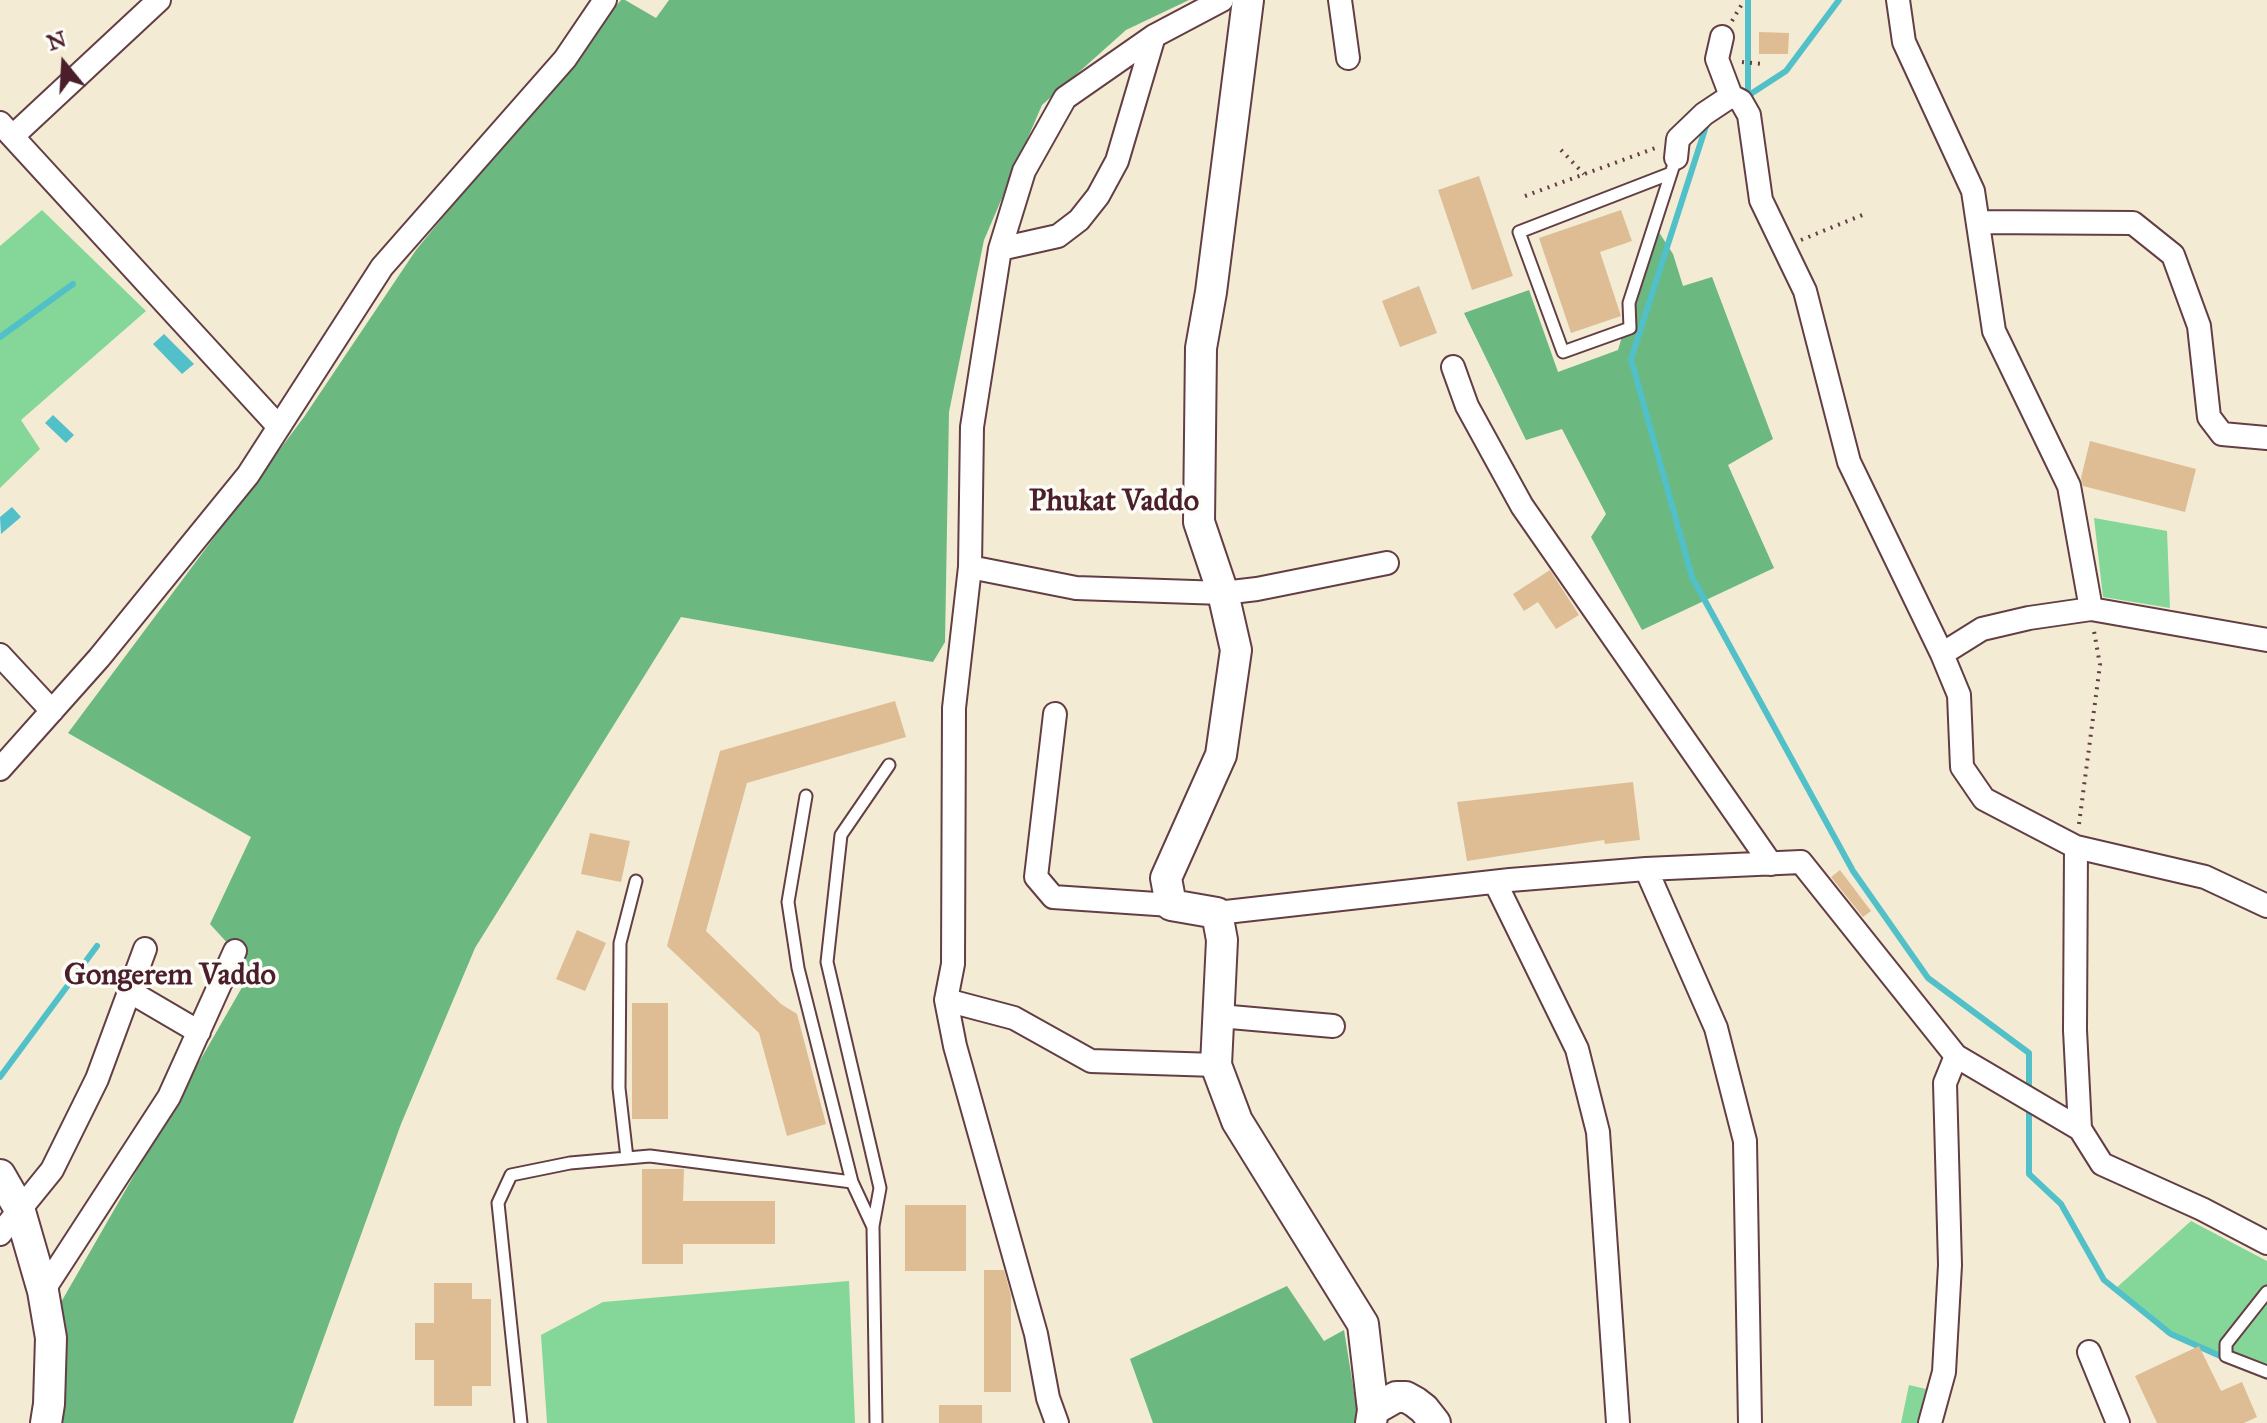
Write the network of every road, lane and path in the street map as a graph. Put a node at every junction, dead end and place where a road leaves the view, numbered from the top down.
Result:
1 (159, 0) edge
2 (1222, 0) edge
3 (1248, 0) edge
4 (1340, 0) edge
5 (1898, 0) edge
6 (601, 2) edge
7 (1154, 36) junction
8 (1722, 37) dead end
9 (1348, 58) dead end
10 (1731, 96) junction
11 (6, 130) edge
12 (1561, 150) dead end
13 (1675, 157) junction
14 (1585, 175) junction
15 (1525, 196) dead end
16 (1865, 214) dead end
17 (1978, 222) junction
18 (1784, 247) junction
19 (1000, 249) junction
20 (1453, 367) dead end
21 (279, 427) junction
22 (2267, 438) edge
23 (1387, 563) dead end
24 (970, 567) junction
25 (1223, 593) junction
26 (2091, 609) junction
27 (2267, 640) edge
28 (1942, 654) junction
29 (0, 655) edge
30 (52, 711) junction
31 (1055, 714) dead end
32 (889, 765) dead end
33 (0, 769) edge
34 (806, 796) dead end
35 (2076, 847) junction
36 (1771, 864) junction
37 (1646, 869) junction
38 (636, 881) dead end
39 (1495, 882) junction
40 (1171, 905) junction
41 (2267, 906) edge
42 (1217, 913) junction
43 (145, 949) dead end
44 (235, 951) dead end
45 (129, 991) junction
46 (946, 1000) junction
47 (1219, 1016) junction
48 (1333, 1026) dead end
49 (199, 1032) junction
50 (1956, 1056) junction
51 (1216, 1065) junction
52 (2080, 1129) junction
53 (627, 1158) junction
54 (0, 1175) edge
55 (852, 1182) junction
56 (19, 1208) junction
57 (873, 1227) junction
58 (0, 1234) edge
59 (2267, 1243) edge
60 (43, 1291) junction
61 (2267, 1292) edge
62 (2089, 1352) dead end
63 (2267, 1372) edge
64 (1372, 1416) edge
65 (46, 1423) edge
66 (521, 1423) edge
67 (876, 1423) edge
68 (1057, 1423) edge
69 (1435, 1423) edge
70 (1618, 1423) edge
71 (1750, 1423) edge
72 (1930, 1423) edge
73 (2118, 1423) edge

1 - 11 street
2 - 7 street
3 - 25 street
4 - 9 street
5 - 17 street
6 - 21 street
7 - 19 street
7 - 19 street
8 - 10 street
10 - 13 street
10 - 18 street
11 - 21 street
12 - 14 path
13 - 13 lane
13 - 14 path
14 - 15 path
16 - 18 path
17 - 22 street
17 - 26 street
18 - 28 street
19 - 24 street
20 - 36 street
21 - 30 street
23 - 25 street
24 - 25 street
24 - 46 street
25 - 40 street
26 - 27 street
26 - 28 street
26 - 35 path
28 - 35 street
29 - 30 street
30 - 33 street
31 - 40 street
32 - 57 lane
34 - 55 lane
35 - 41 street
35 - 52 street
36 - 37 street
36 - 50 street
37 - 39 street
37 - 71 street
38 - 53 lane
39 - 42 street
39 - 70 street
40 - 42 street
42 - 47 street
43 - 45 street
44 - 49 street
45 - 49 street
45 - 56 street
46 - 51 street
46 - 68 street
47 - 48 street
47 - 51 street
49 - 60 street
50 - 52 street
50 - 72 street
51 - 64 street
52 - 59 street
53 - 55 lane
53 - 66 lane
54 - 56 street
55 - 57 lane
56 - 58 street
56 - 60 street
57 - 67 lane
60 - 65 street
61 - 63 lane
62 - 73 street
64 - 69 street

